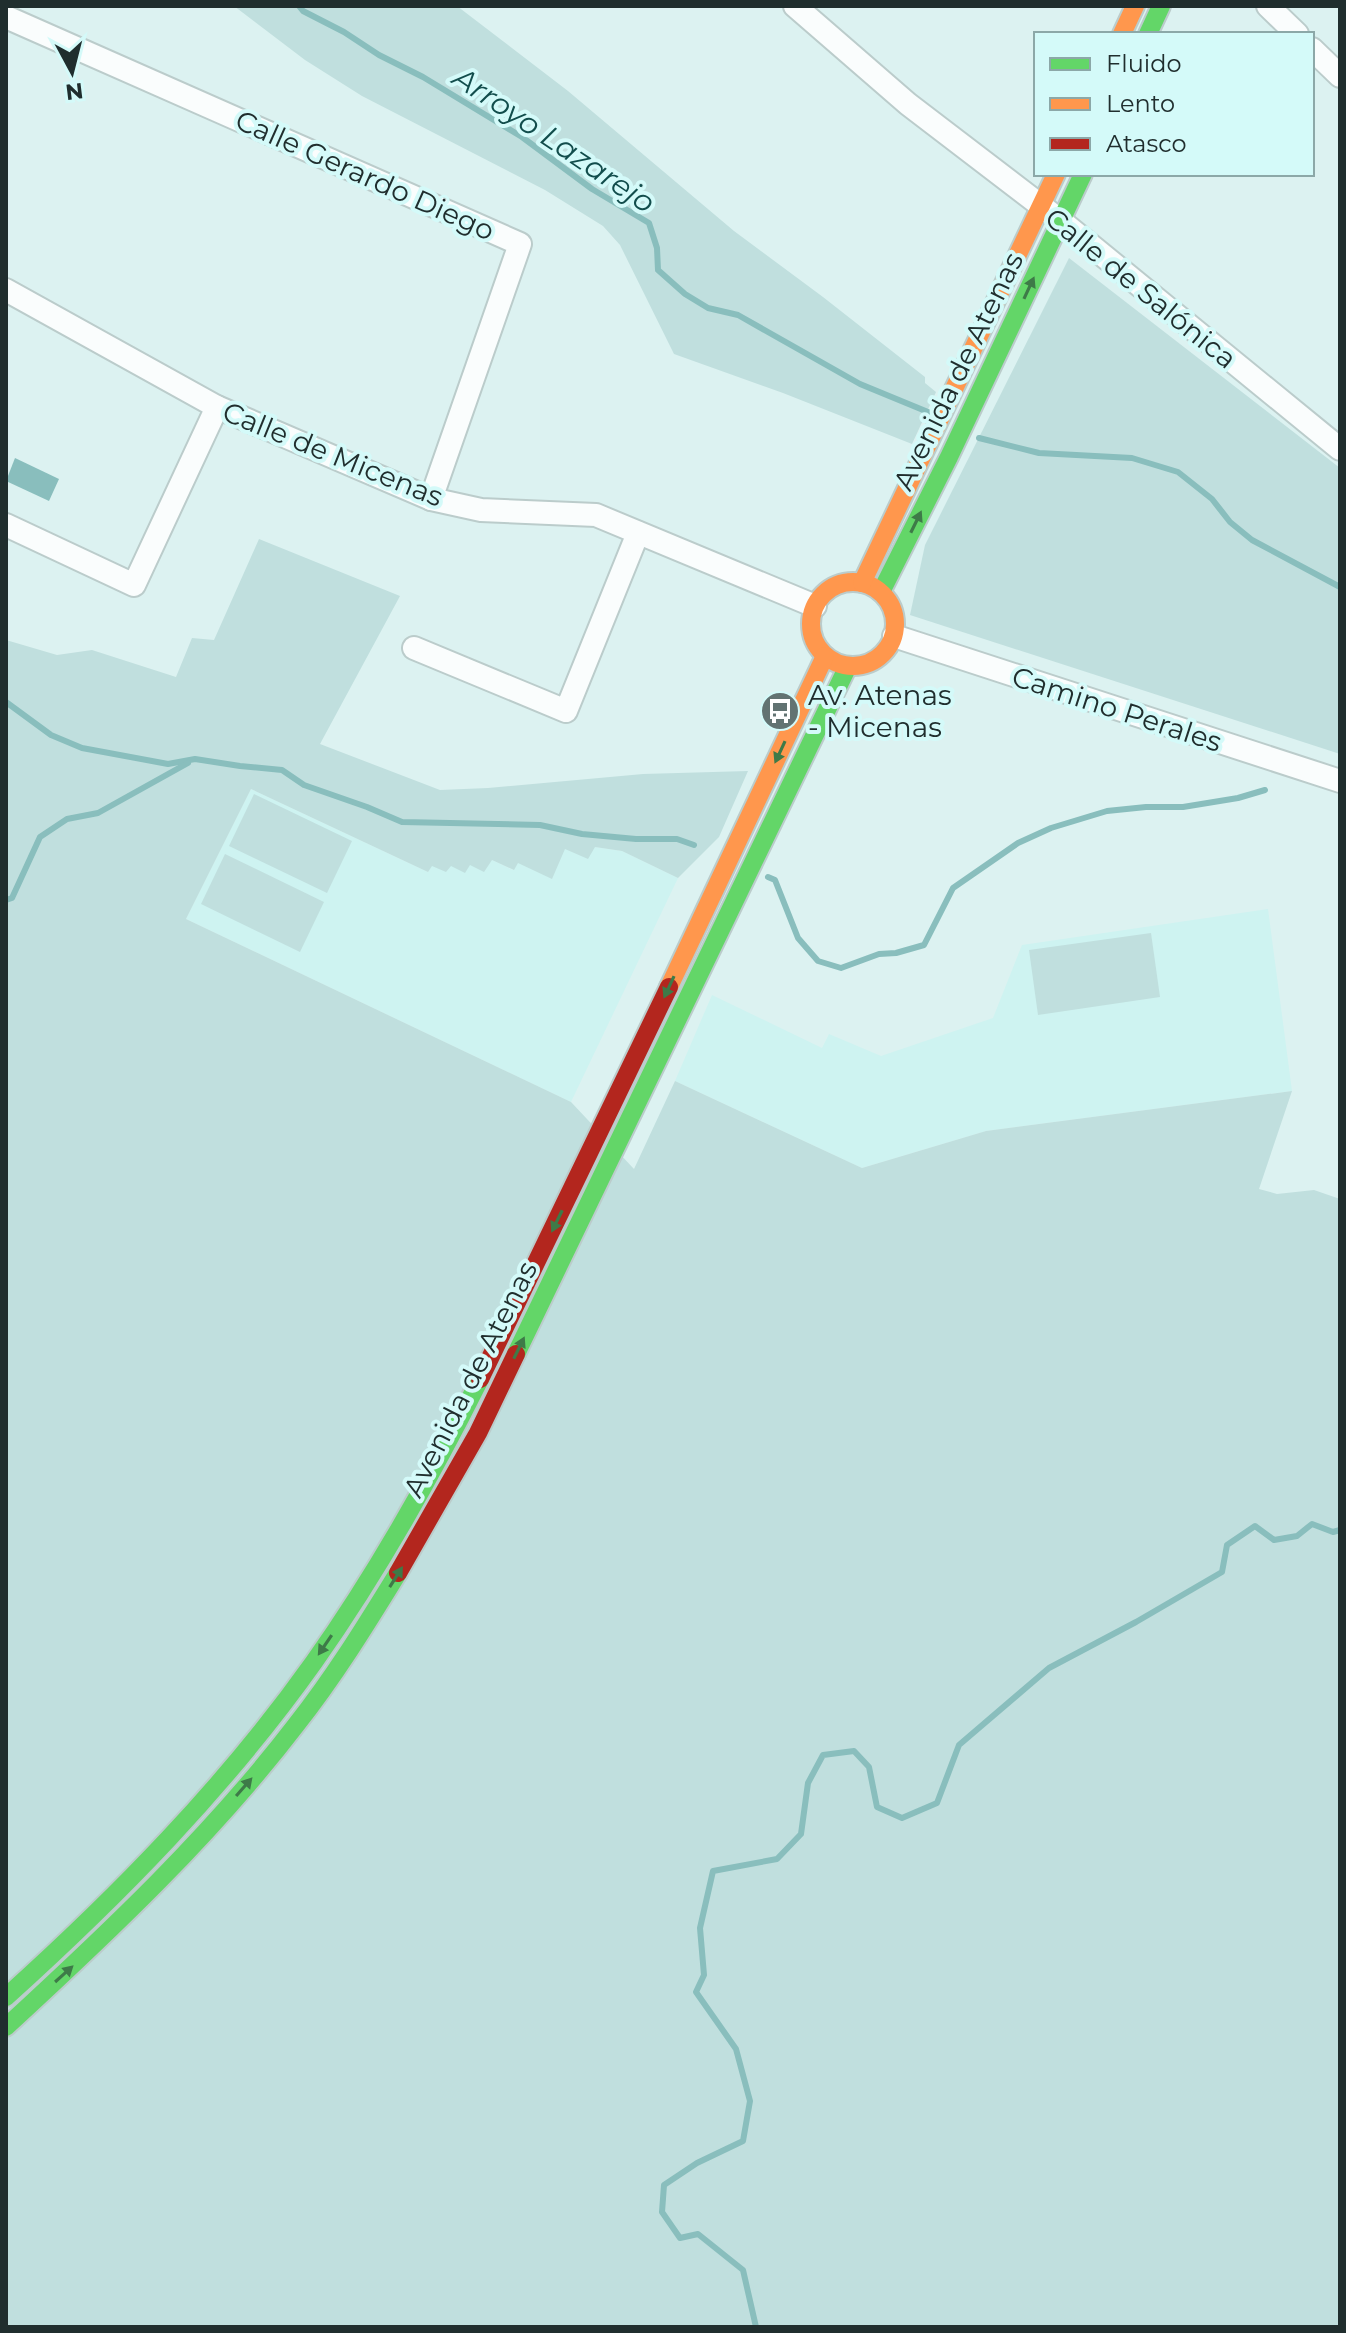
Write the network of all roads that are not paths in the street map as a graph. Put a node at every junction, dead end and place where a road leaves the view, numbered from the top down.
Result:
1 (795, 6) edge
2 (1135, 6) edge
3 (1161, 6) edge
4 (1268, 6) edge
5 (6, 17) edge
6 (1123, 32) edge
7 (1149, 32) edge
8 (1295, 32) edge
9 (1314, 51) edge
10 (1340, 76) edge
11 (1055, 176) edge
12 (1082, 176) edge
13 (1040, 207) junction
14 (1061, 221) junction
15 (6, 290) edge
16 (217, 407) junction
17 (1340, 449) edge
18 (431, 499) junction
19 (6, 525) edge
20 (638, 533) junction
21 (862, 583) junction
22 (881, 592) junction
23 (815, 606) junction
24 (894, 636) junction
25 (414, 648) dead end
26 (825, 656) junction
27 (848, 666) junction
28 (1340, 781) edge
29 (6, 1997) edge
30 (6, 2027) edge

1 - 13 street, Calle de Salónica
2 - 6 main road
3 - 7 main road
4 - 8 street
5 - 18 street, Calle Gerardo Diego
9 - 10 street
11 - 13 main road, Avenida de Atenas
12 - 14 main road, Avenida de Atenas
13 - 14 street, Calle de Salónica
13 - 21 main road, Avenida de Atenas
14 - 17 street, Calle de Salónica
22 -> 14 main road, Avenida de Atenas
15 - 16 street, Calle de Micenas
16 - 18 street, Calle de Micenas
16 - 19 street
18 - 20 street, Calle de Micenas
20 - 23 street, Calle de Micenas
20 - 25 street
21 - 22 main road
21 - 23 main road
22 - 24 main road
23 - 26 main road
24 - 27 main road
24 - 28 street, Camino Perales
26 - 27 main road
26 -> 29 main road, Avenida de Atenas
30 -> 27 main road, Avenida de Atenas

